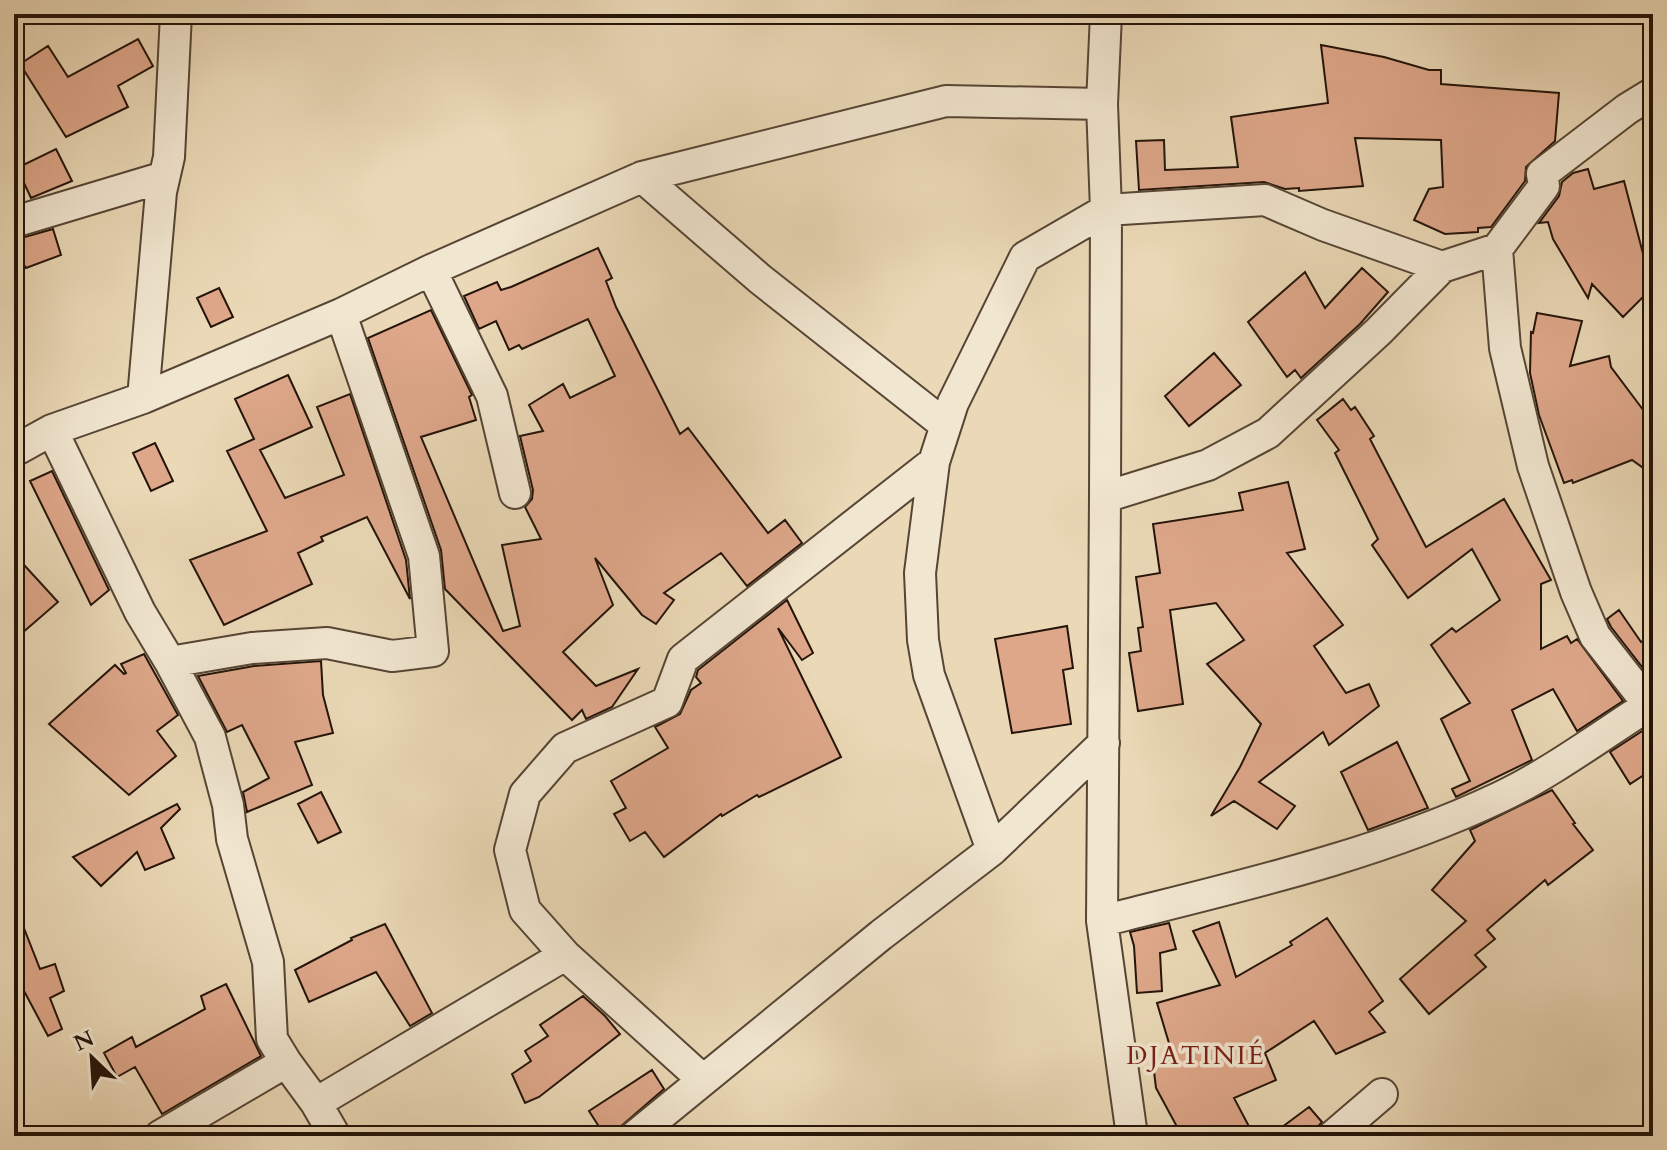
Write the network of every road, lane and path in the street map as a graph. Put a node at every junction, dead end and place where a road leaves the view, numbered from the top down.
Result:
1 (176, 14) edge
2 (1106, 14) edge
3 (1653, 93) edge
4 (1102, 104) junction
5 (164, 177) junction
6 (642, 177) junction
7 (1106, 210) junction
8 (14, 222) edge
9 (1497, 249) junction
10 (1442, 267) junction
11 (431, 270) junction
12 (341, 314) junction
13 (143, 398) junction
14 (944, 424) junction
15 (52, 430) junction
16 (14, 451) edge
17 (934, 462) junction
18 (515, 493) dead end
19 (1105, 497) junction
20 (170, 662) junction
21 (1651, 704) edge
22 (1104, 743) junction
23 (992, 850) junction
24 (1102, 921) junction
25 (565, 955) junction
26 (286, 1062) junction
27 (702, 1079) junction
28 (1382, 1094) dead end
29 (316, 1103) junction
30 (160, 1136) edge
31 (335, 1136) edge
32 (635, 1136) edge
33 (1132, 1136) edge
34 (1333, 1136) edge

1 - 5 street
2 - 4 street
3 - 9 street
4 - 6 street
4 - 7 street
5 - 8 street
5 - 13 street
6 - 11 street
6 - 14 street
7 - 10 street
7 - 14 street
7 - 19 street
9 - 10 street
9 - 21 street
10 - 19 street
11 - 12 street
11 - 18 street
12 - 13 street
12 - 20 street
13 - 15 street
14 - 17 street
15 - 16 street
15 - 20 street
17 - 23 street
17 - 25 street
19 - 22 street
20 - 26 street
21 - 24 street
22 - 23 street
22 - 24 street
23 - 27 street
24 - 33 street
25 - 27 street
25 - 29 street
26 - 29 street
26 - 30 street
27 - 32 street
28 - 34 street
29 - 31 street

